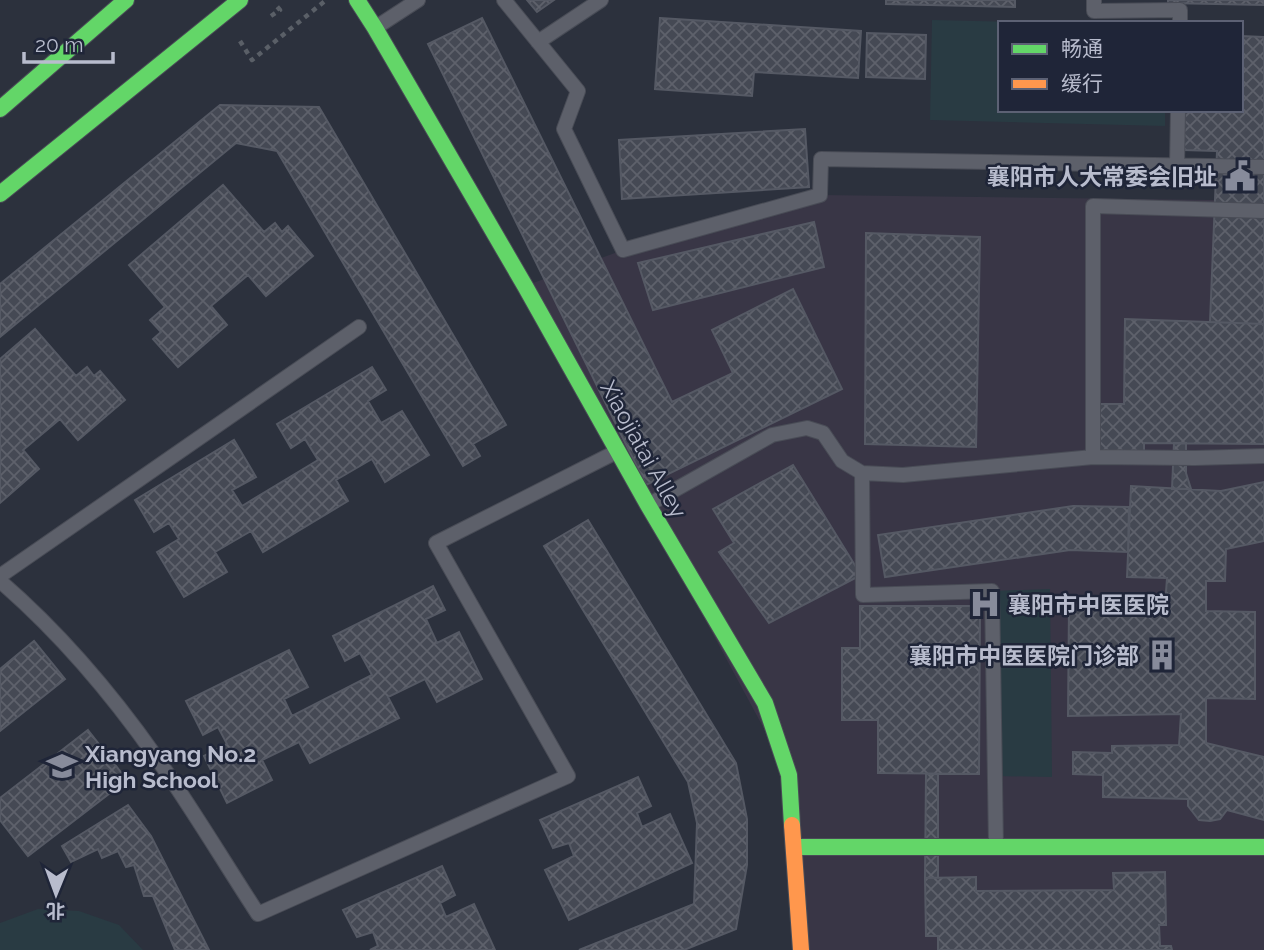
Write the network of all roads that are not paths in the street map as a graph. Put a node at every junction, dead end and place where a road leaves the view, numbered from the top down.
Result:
1 (126, 0) edge
2 (240, 0) edge
3 (357, 0) edge
4 (418, 0) edge
5 (504, 0) edge
6 (601, 0) edge
7 (1094, 0) edge
8 (1180, 21) edge
9 (375, 28) junction
10 (538, 41) junction
11 (0, 109) edge
12 (1178, 112) edge
13 (1177, 166) junction
14 (1264, 167) edge
15 (0, 194) edge
16 (1264, 211) edge
17 (359, 327) dead end
18 (619, 450) junction
19 (1264, 456) edge
20 (1093, 457) junction
21 (862, 473) junction
22 (648, 505) junction
23 (0, 579) edge
24 (794, 847) junction
25 (1264, 847) edge
26 (996, 848) junction
27 (801, 950) edge

1 - 11 street
2 - 15 street
3 - 9 street, Xiaojiatai Alley
4 - 9 lane
5 - 10 lane
6 - 10 lane
7 - 8 lane
9 - 18 street, Xiaojiatai Alley
10 - 13 lane
12 - 13 lane
13 - 14 lane
16 - 20 lane
17 - 23 lane
18 - 22 street, Xiaojiatai Alley
18 - 23 lane
19 - 20 lane
20 - 21 lane
21 - 22 lane
21 - 26 lane
22 - 24 street, Xiaojiatai Alley
24 - 26 street
24 - 27 street, Xiaojiatai Alley
25 - 26 street

